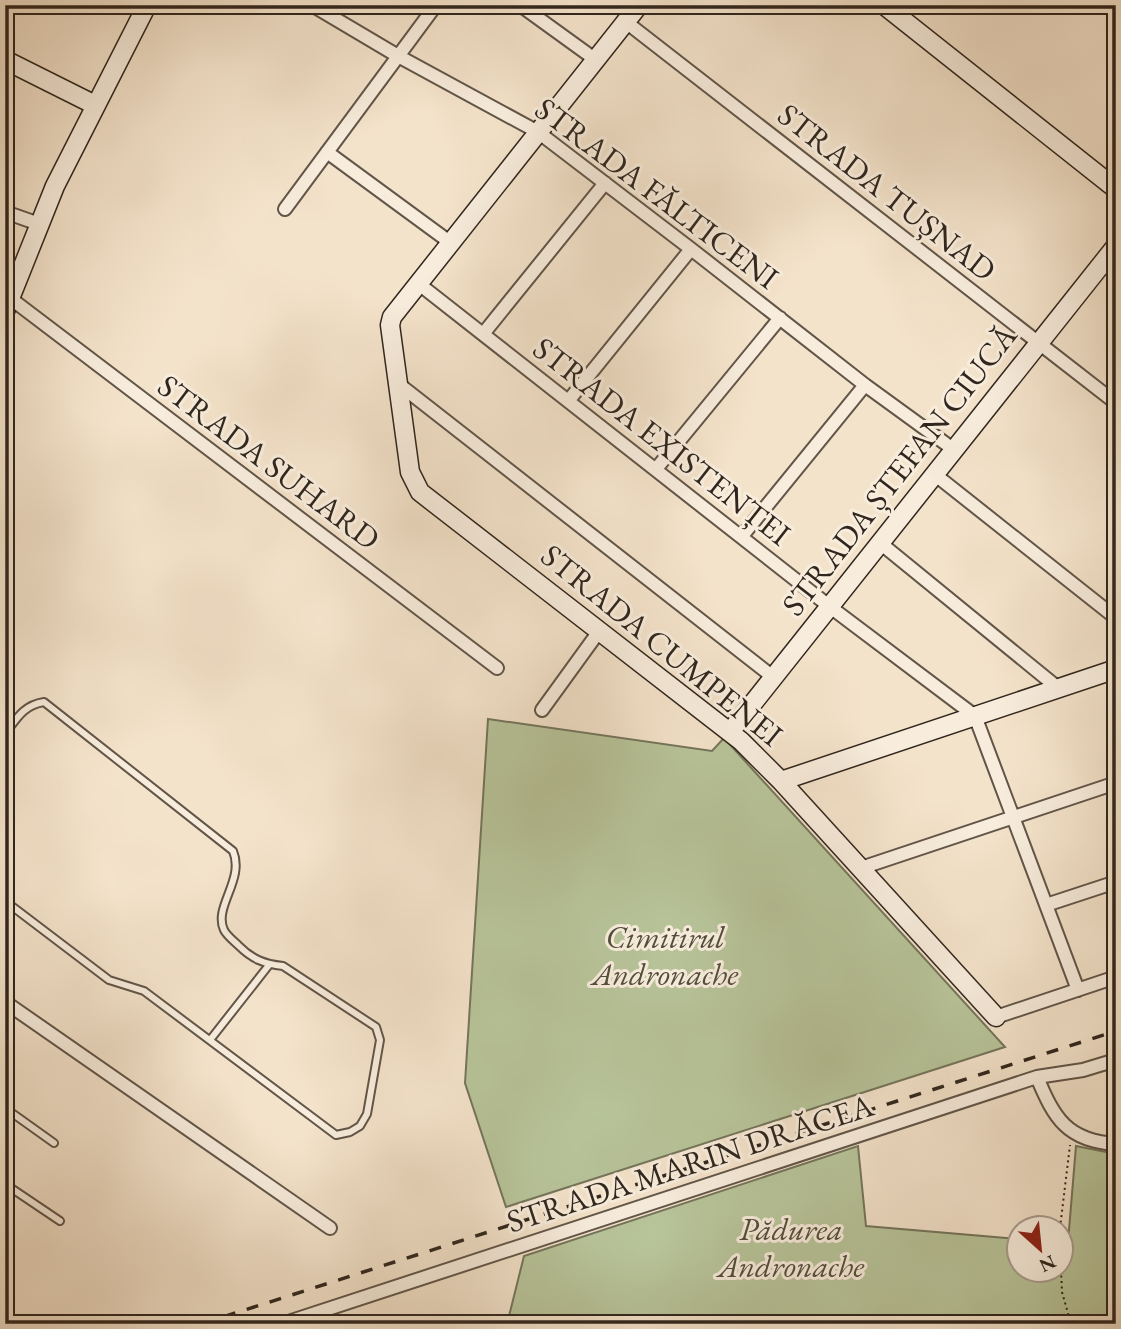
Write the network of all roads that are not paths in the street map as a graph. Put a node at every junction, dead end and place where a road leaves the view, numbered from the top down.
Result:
1 (147, 5) edge
2 (312, 5) edge
3 (436, 5) edge
4 (520, 5) edge
5 (639, 5) edge
6 (884, 5) edge
7 (626, 22) junction
8 (398, 57) junction
9 (5, 60) edge
10 (596, 61) junction
11 (96, 106) junction
12 (538, 132) junction
13 (327, 152) junction
14 (605, 183) junction
15 (1116, 189) edge
16 (285, 209) dead end
17 (5, 212) edge
18 (39, 223) junction
19 (451, 243) junction
20 (1116, 246) edge
21 (691, 249) junction
22 (419, 284) junction
23 (7, 305) edge
24 (780, 318) junction
25 (483, 334) junction
26 (1037, 343) junction
27 (396, 383) junction
28 (865, 385) junction
29 (569, 400) junction
30 (1116, 403) edge
31 (953, 449) junction
32 (656, 469) junction
33 (933, 473) junction
34 (742, 536) junction
35 (879, 542) junction
36 (829, 606) junction
37 (1116, 618) edge
38 (600, 630) junction
39 (497, 668) dead end
40 (1116, 669) edge
41 (773, 677) junction
42 (1058, 688) junction
43 (542, 710) dead end
44 (975, 716) junction
45 (730, 732) junction
46 (5, 734) edge
47 (780, 781) junction
48 (1116, 783) edge
49 (1014, 817) junction
50 (861, 869) junction
51 (1116, 882) edge
52 (5, 901) edge
53 (1046, 905) junction
54 (269, 965) junction
55 (1116, 977) edge
56 (1078, 989) junction
57 (5, 1002) edge
58 (996, 1017) joint
59 (209, 1040) junction
60 (1116, 1060) edge
61 (1037, 1077) junction
62 (5, 1108) edge
63 (54, 1143) dead end
64 (1116, 1144) edge
65 (5, 1184) edge
66 (60, 1221) dead end
67 (330, 1228) dead end
68 (326, 1309) junction
69 (327, 1323) edge
70 (282, 1324) edge

1 - 11 street
2 - 8 street, STRADA FĂLTICENI
3 - 8 street
4 - 10 street
5 - 7 street
6 - 15 street
7 - 10 street
7 - 26 street, STRADA TUȘNAD
8 - 12 street, STRADA FĂLTICENI
8 - 13 street
9 - 11 street
10 - 12 street
11 - 18 street
12 - 14 street, STRADA FĂLTICENI
12 - 19 street
13 - 16 street
13 - 19 street
14 - 21 street, STRADA FĂLTICENI
14 - 25 street
17 - 18 street
18 - 23 street
19 - 22 street
20 - 26 street, STRADA ȘTEFAN CIUCĂ
21 - 24 street, STRADA FĂLTICENI
21 - 29 street
22 - 25 street, STRADA EXISTENȚEI
22 - 27 street, STRADA CUMPENEI
23 - 39 street, STRADA SUHARD
24 - 28 street, STRADA FĂLTICENI
24 - 32 street
25 - 29 street, STRADA EXISTENȚEI
26 - 30 street, STRADA TUȘNAD
26 - 31 street, STRADA ȘTEFAN CIUCĂ
27 - 38 street, STRADA CUMPENEI
27 - 41 street
28 - 31 street, STRADA FĂLTICENI
28 - 34 street
29 - 32 street, STRADA EXISTENȚEI
31 - 33 street, STRADA ȘTEFAN CIUCĂ
32 - 34 street, STRADA EXISTENȚEI
33 - 35 street, STRADA ȘTEFAN CIUCĂ
33 - 37 street
34 - 36 street, STRADA EXISTENȚEI
35 - 36 street, STRADA ȘTEFAN CIUCĂ
35 - 42 street
36 - 41 street, STRADA ȘTEFAN CIUCĂ
36 - 44 street, STRADA EXISTENȚEI
38 - 43 street
38 - 45 street, STRADA CUMPENEI
40 - 42 street
41 - 45 street, STRADA ȘTEFAN CIUCĂ
42 - 44 street
44 - 47 street
44 - 49 street
45 - 47 street, STRADA CUMPENEI
46 - 54 lane
47 - 50 street, STRADA CUMPENEI
48 - 49 street
49 - 50 street
49 - 53 street
50 - 58 street, STRADA CUMPENEI
51 - 53 street
52 - 59 lane
53 - 56 street
54 - 59 lane
54 - 59 lane
55 - 56 street
56 - 58 street
57 - 67 street
60 - 61 street, STRADA MARIN DRĂCEA
61 - 64 street
61 - 68 street, STRADA MARIN DRĂCEA
62 - 63 lane
65 - 66 lane
68 - 69 street
68 - 70 street, STRADA MARIN DRĂCEA

